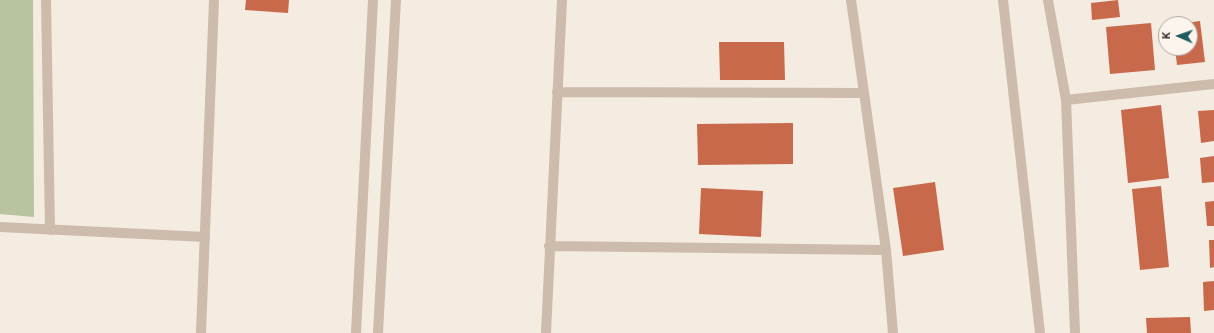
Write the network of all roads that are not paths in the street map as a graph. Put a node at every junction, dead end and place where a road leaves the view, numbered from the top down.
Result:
1 (46, 0) edge
2 (214, 0) edge
3 (373, 0) edge
4 (396, 0) edge
5 (562, 0) edge
6 (851, 0) edge
7 (1003, 0) edge
8 (1048, 0) edge
9 (1214, 84) edge
10 (557, 92) junction
11 (863, 93) junction
12 (1066, 100) junction
13 (0, 227) edge
14 (50, 230) junction
15 (205, 237) junction
16 (550, 246) junction
17 (886, 250) junction
18 (200, 333) edge
19 (356, 333) edge
20 (378, 333) edge
21 (546, 333) edge
22 (893, 333) edge
23 (1040, 333) edge
24 (1075, 333) edge

1 - 14 street
2 - 15 street
3 - 19 street
4 - 20 street
5 - 10 street
6 - 11 street
7 - 23 street
8 - 12 street
9 - 12 street
10 - 11 street
10 - 16 street
11 - 17 street
12 - 24 street
13 - 14 street
14 - 15 street
15 - 18 street
16 - 17 street
16 - 21 street
17 - 22 street

